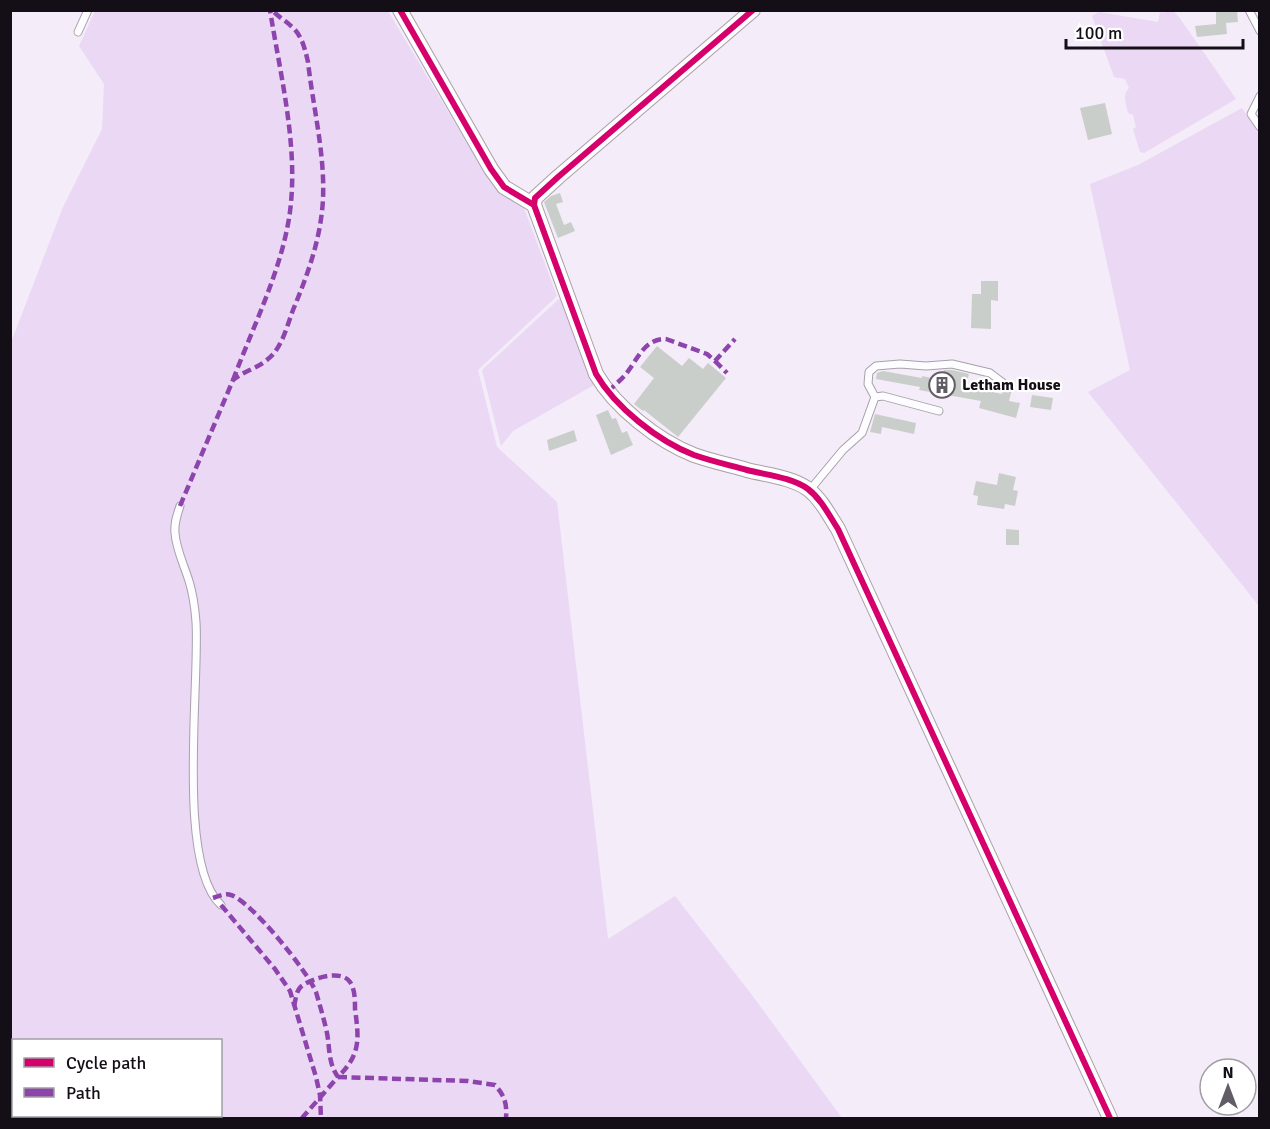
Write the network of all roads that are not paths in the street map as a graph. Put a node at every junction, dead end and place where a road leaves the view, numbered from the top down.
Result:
1 (88, 10) edge
2 (400, 10) edge
3 (753, 10) edge
4 (1249, 10) edge
5 (1260, 31) edge
6 (78, 32) dead end
7 (1260, 96) edge
8 (1260, 127) edge
9 (534, 205) junction
10 (1010, 388) dead end
11 (875, 397) junction
12 (939, 411) dead end
13 (809, 491) junction
14 (180, 506) dead end
15 (221, 905) dead end
16 (1110, 1119) edge

1 - 6 lane
2 - 9 street
3 - 9 street
4 - 5 lane
7 - 8 lane
9 - 13 street
10 - 11 lane
11 - 12 lane
11 - 13 lane
13 - 16 street
14 - 15 lane

